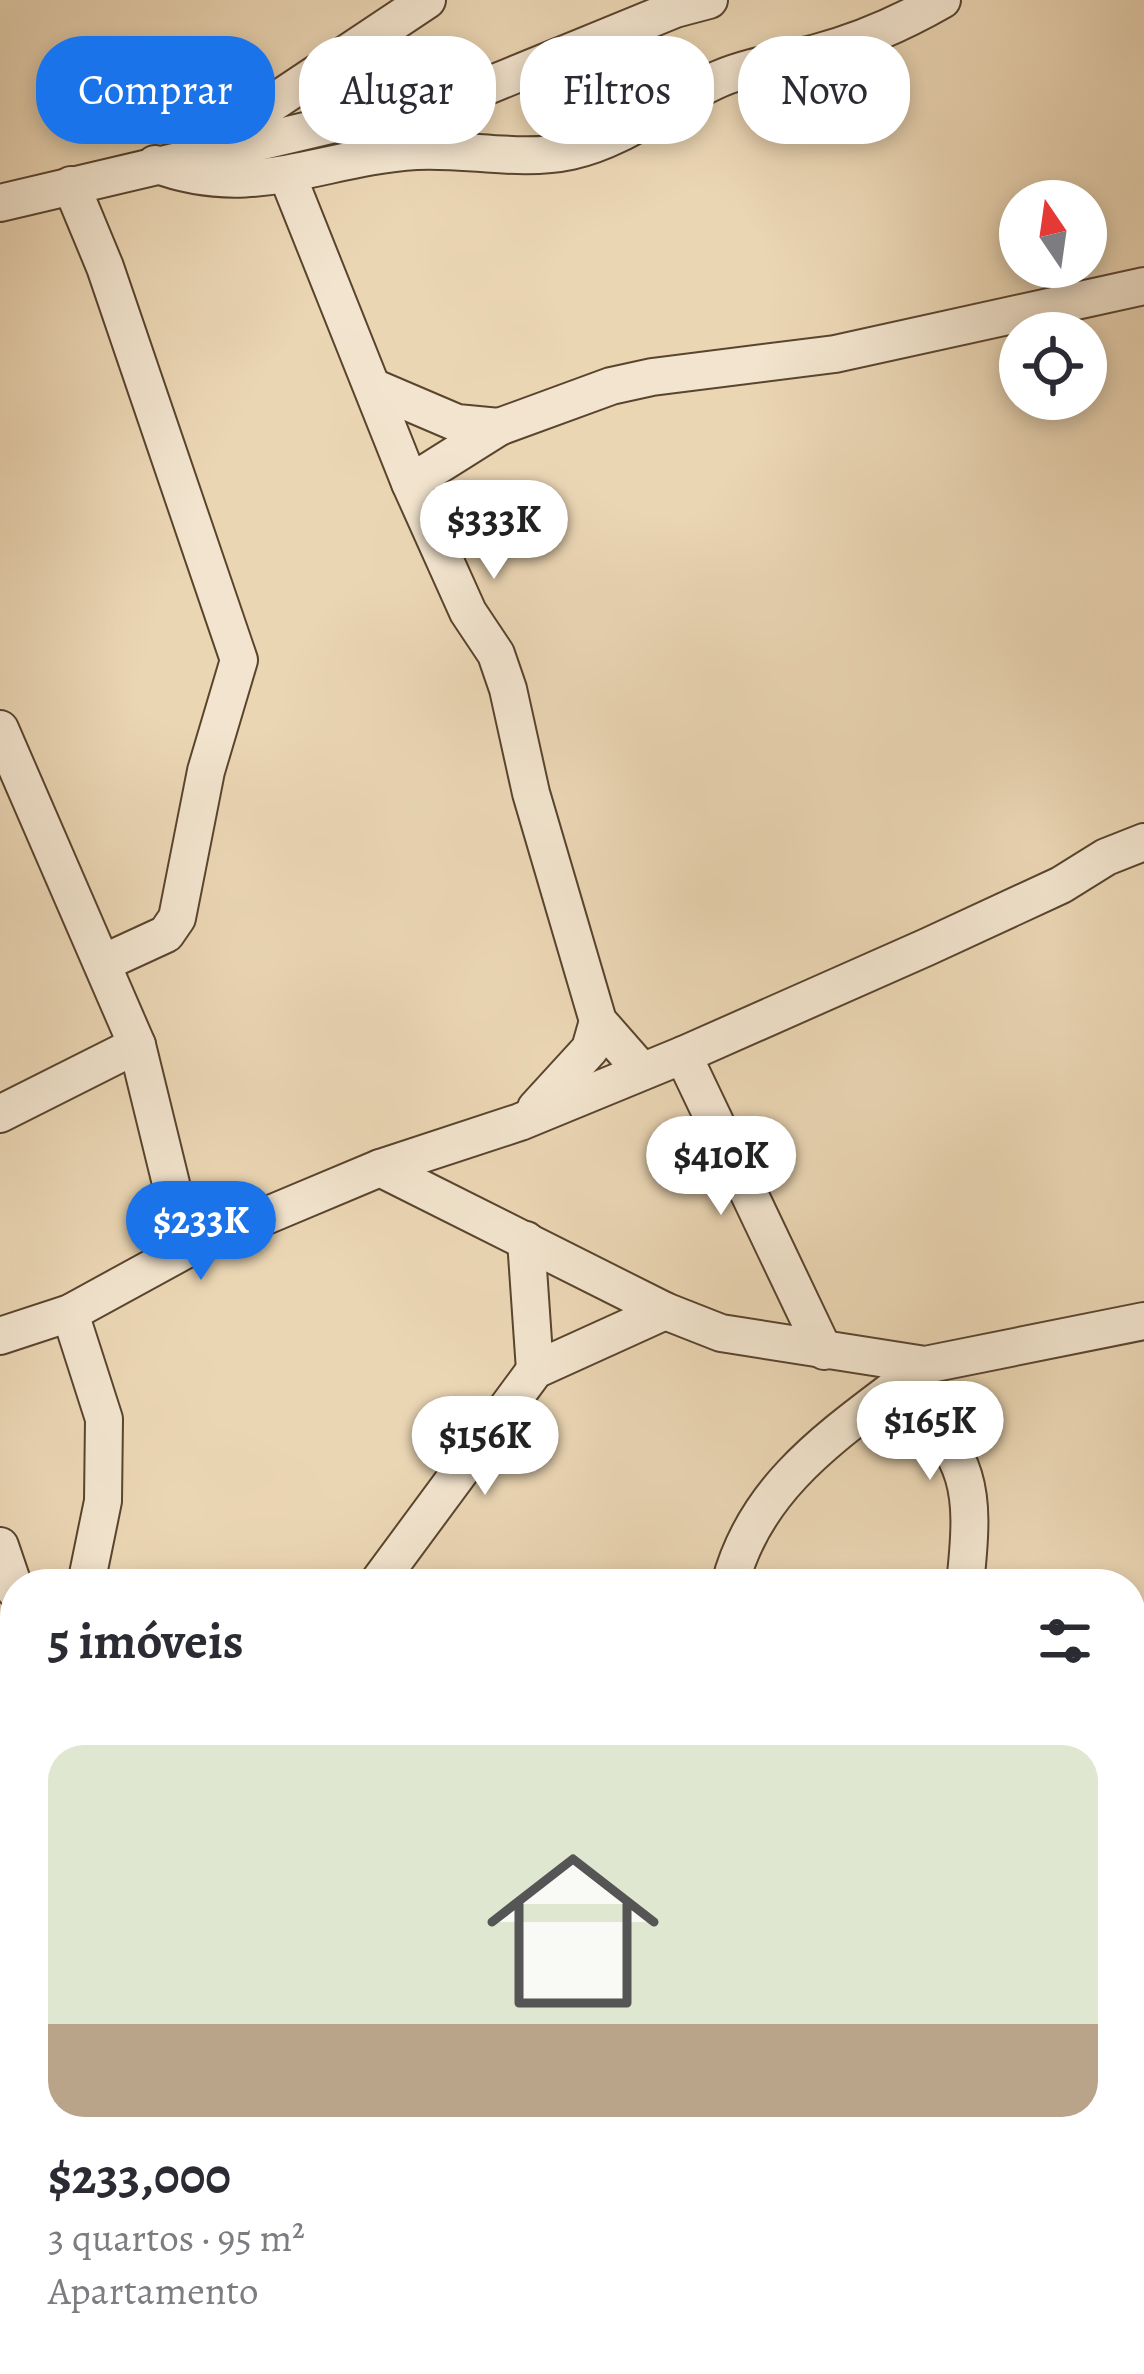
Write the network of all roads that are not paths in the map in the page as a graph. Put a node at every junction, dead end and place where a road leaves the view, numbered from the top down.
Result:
1 (428, 0) edge
2 (709, 0) edge
3 (942, 0) edge
4 (375, 14) edge
5 (194, 155) junction
6 (155, 164) junction
7 (288, 177) junction
8 (71, 184) junction
9 (0, 203) edge
10 (1144, 286) edge
11 (375, 388) junction
12 (500, 427) junction
13 (410, 483) junction
14 (0, 729) edge
15 (1144, 842) edge
16 (103, 963) junction
17 (598, 1021) junction
18 (136, 1045) junction
19 (683, 1055) junction
20 (641, 1070) junction
21 (0, 1114) edge
22 (520, 1122) junction
23 (380, 1168) junction
24 (526, 1240) junction
25 (188, 1249) junction
26 (665, 1311) junction
27 (70, 1313) junction
28 (1144, 1321) edge
29 (0, 1336) edge
30 (824, 1351) junction
31 (535, 1370) junction
32 (915, 1373) junction
33 (89, 1569) edge
34 (388, 1569) edge
35 (734, 1569) edge
36 (967, 1569) edge

1 - 4 street
2 - 5 street
3 - 7 street
4 - 5 street
5 - 6 street
6 - 7 street
6 - 8 street
7 - 11 street
8 - 9 street
8 - 16 street
10 - 12 street
11 - 12 street
11 - 13 street
12 - 13 street
13 - 17 street
14 - 16 street
15 - 19 street
16 - 18 street
17 - 20 street
17 - 22 street
18 - 21 street
18 - 25 street
19 - 20 street
19 - 30 street
20 - 22 street
22 - 23 street
23 - 24 street
23 - 25 street
24 - 26 street
24 - 31 street
25 - 27 street
26 - 30 street
26 - 31 street
27 - 29 street
27 - 33 street
28 - 32 street
30 - 32 street
31 - 34 street
32 - 35 street
32 - 36 street

